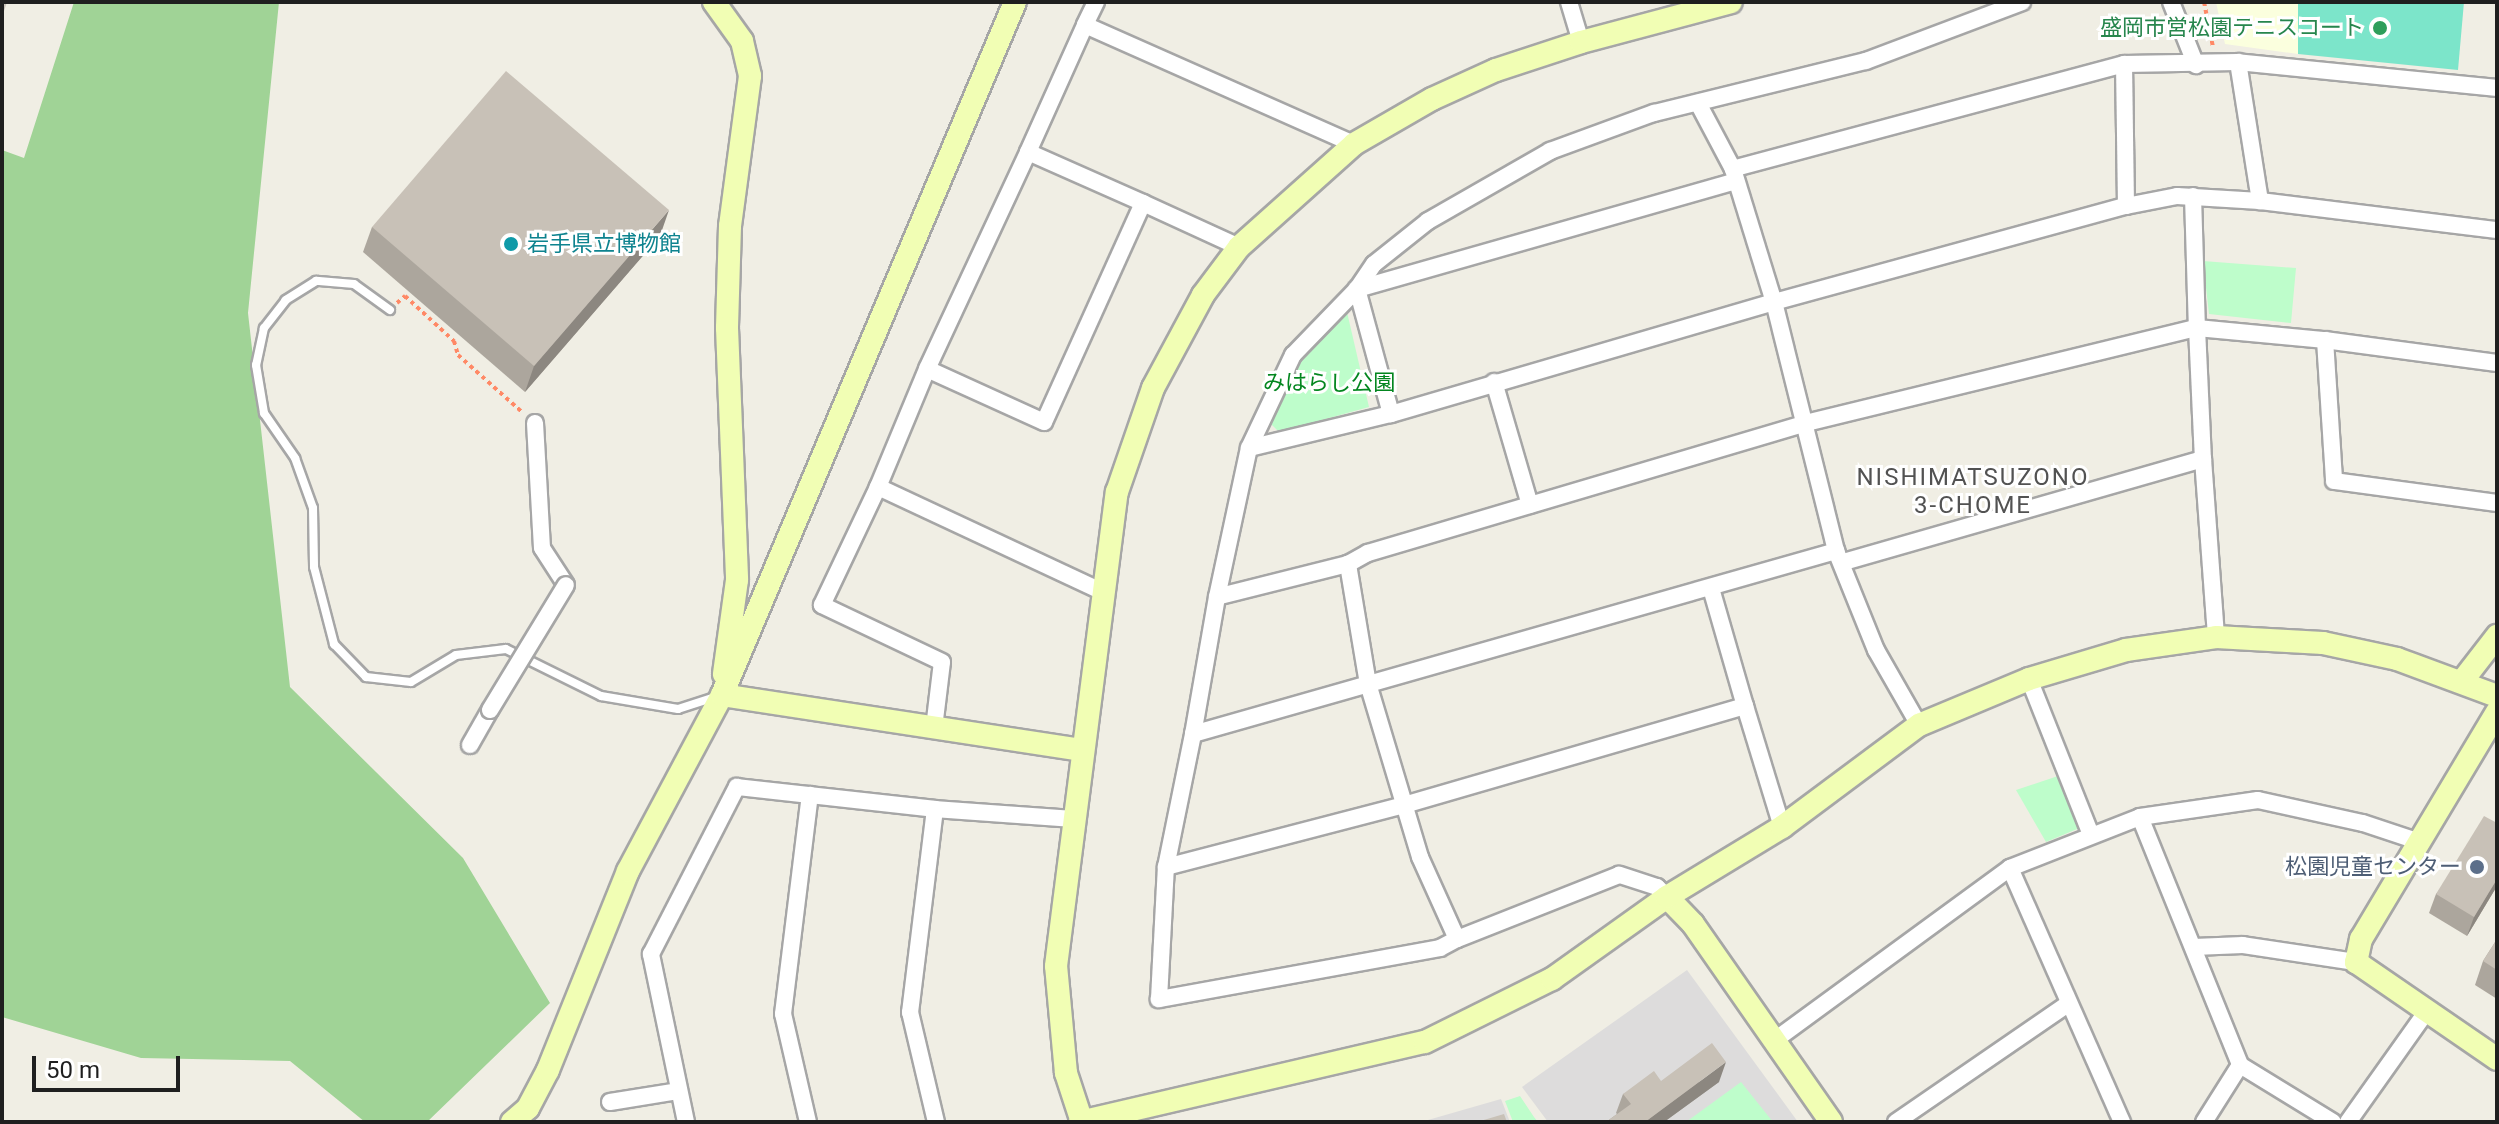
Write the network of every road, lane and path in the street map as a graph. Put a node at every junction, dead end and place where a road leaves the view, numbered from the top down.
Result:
1 (714, 2) edge
2 (1015, 2) edge
3 (1096, 2) edge
4 (1569, 2) edge
5 (1731, 2) edge
6 (2022, 2) edge
7 (2171, 2) edge
8 (2204, 2) edge
9 (1085, 25) junction
10 (1581, 42) junction
11 (2238, 62) junction
12 (2124, 64) junction
13 (2196, 65) junction
14 (2217, 65) junction
15 (2497, 88) edge
16 (1698, 103) junction
17 (1354, 144) junction
18 (1028, 152) junction
19 (1735, 175) junction
20 (2193, 196) junction
21 (2260, 201) junction
22 (1143, 203) junction
23 (2126, 206) junction
24 (2497, 230) edge
25 (1239, 247) junction
26 (1357, 289) junction
27 (1774, 302) junction
28 (390, 310) joint
29 (2197, 328) junction
30 (2325, 340) junction
31 (2497, 363) edge
32 (927, 369) junction
33 (1494, 382) junction
34 (1391, 414) junction
35 (535, 423) joint
36 (1806, 423) junction
37 (1249, 448) junction
38 (2203, 459) junction
39 (878, 487) junction
40 (2497, 503) edge
41 (1530, 505) junction
42 (1840, 557) junction
43 (1348, 564) junction
44 (1711, 588) junction
45 (1103, 592) junction
46 (1217, 597) junction
47 (2497, 636) edge
48 (2216, 637) junction
49 (2029, 679) junction
50 (2463, 680) junction
51 (1368, 684) junction
52 (722, 695) junction
53 (2497, 696) edge
54 (1745, 706) junction
55 (2497, 712) edge
56 (1919, 725) junction
57 (934, 728) junction
58 (1193, 734) junction
59 (470, 745) dead end
60 (1080, 750) junction
61 (810, 795) junction
62 (1404, 805) junction
63 (935, 809) junction
64 (2140, 817) junction
65 (1073, 819) junction
66 (1782, 827) junction
67 (2090, 832) junction
68 (2417, 841) junction
69 (1166, 867) junction
70 (2010, 868) junction
71 (1667, 897) junction
72 (1457, 939) junction
73 (2194, 947) junction
74 (2356, 962) junction
75 (2069, 1003) junction
76 (2427, 1011) junction
77 (1775, 1040) junction
78 (2497, 1059) edge
79 (2240, 1065) junction
80 (679, 1091) junction
81 (610, 1102) dead end
82 (512, 1122) edge
83 (686, 1122) edge
84 (808, 1122) edge
85 (936, 1122) edge
86 (1081, 1122) edge
87 (1831, 1122) edge
88 (1896, 1122) edge
89 (2122, 1122) edge
90 (2204, 1122) edge
91 (2333, 1122) edge
92 (2348, 1122) edge

1 - 52 street
2 - 52 street
3 - 9 street
4 - 10 street
5 - 10 street
6 - 16 street
7 - 13 street
8 - 14 path
9 - 17 street
9 - 18 street
10 - 17 street
11 - 14 street
11 - 15 street
11 - 21 street
12 - 13 street
12 - 19 street
12 - 23 street
13 - 14 street
16 - 19 street
16 - 26 street
17 - 25 street
18 - 22 street
18 - 32 street
19 - 26 street
19 - 27 street
20 - 21 street
20 - 23 street
20 - 29 street
21 - 24 street
22 - 25 street
22 - 32 street
23 - 27 street
25 - 45 street
26 - 34 street
26 - 37 street
27 - 33 street
27 - 36 street
28 - 35 path
28 - 52 lane
29 - 30 street
29 - 36 street
29 - 38 street
30 - 31 street
30 - 40 street
32 - 39 street
33 - 34 street
33 - 41 street
34 - 37 street
35 - 59 street, bridge
36 - 41 street
36 - 42 street
37 - 46 street
38 - 42 street
38 - 48 street
39 - 45 street
39 - 57 street
41 - 43 street
42 - 44 street
42 - 56 street
43 - 46 street
43 - 51 street
44 - 51 street
44 - 54 street
45 - 60 street
46 - 58 street
47 - 50 street
48 - 49 street
48 - 50 street
49 - 56 street
49 - 67 street
50 - 53 street
51 - 58 street
51 - 62 street
52 - 57 street
52 - 82 street
54 - 62 street
54 - 66 street
55 - 68 street
56 - 66 street
57 - 60 street
58 - 69 street
60 - 65 street
61 - 63 street
61 - 80 street
61 - 84 street
62 - 69 street
62 - 72 street
63 - 65 street
63 - 85 street
64 - 67 street
64 - 68 street
64 - 73 street
65 - 86 street
66 - 71 street
67 - 70 street
68 - 74 street
69 - 72 street
70 - 75 street
70 - 77 street
71 - 72 street
71 - 77 street
71 - 86 street
73 - 74 street
73 - 79 street
74 - 76 street
75 - 88 street
75 - 89 street
76 - 78 street
76 - 92 street
77 - 87 street
79 - 90 street
79 - 91 street
80 - 81 street
80 - 83 street

